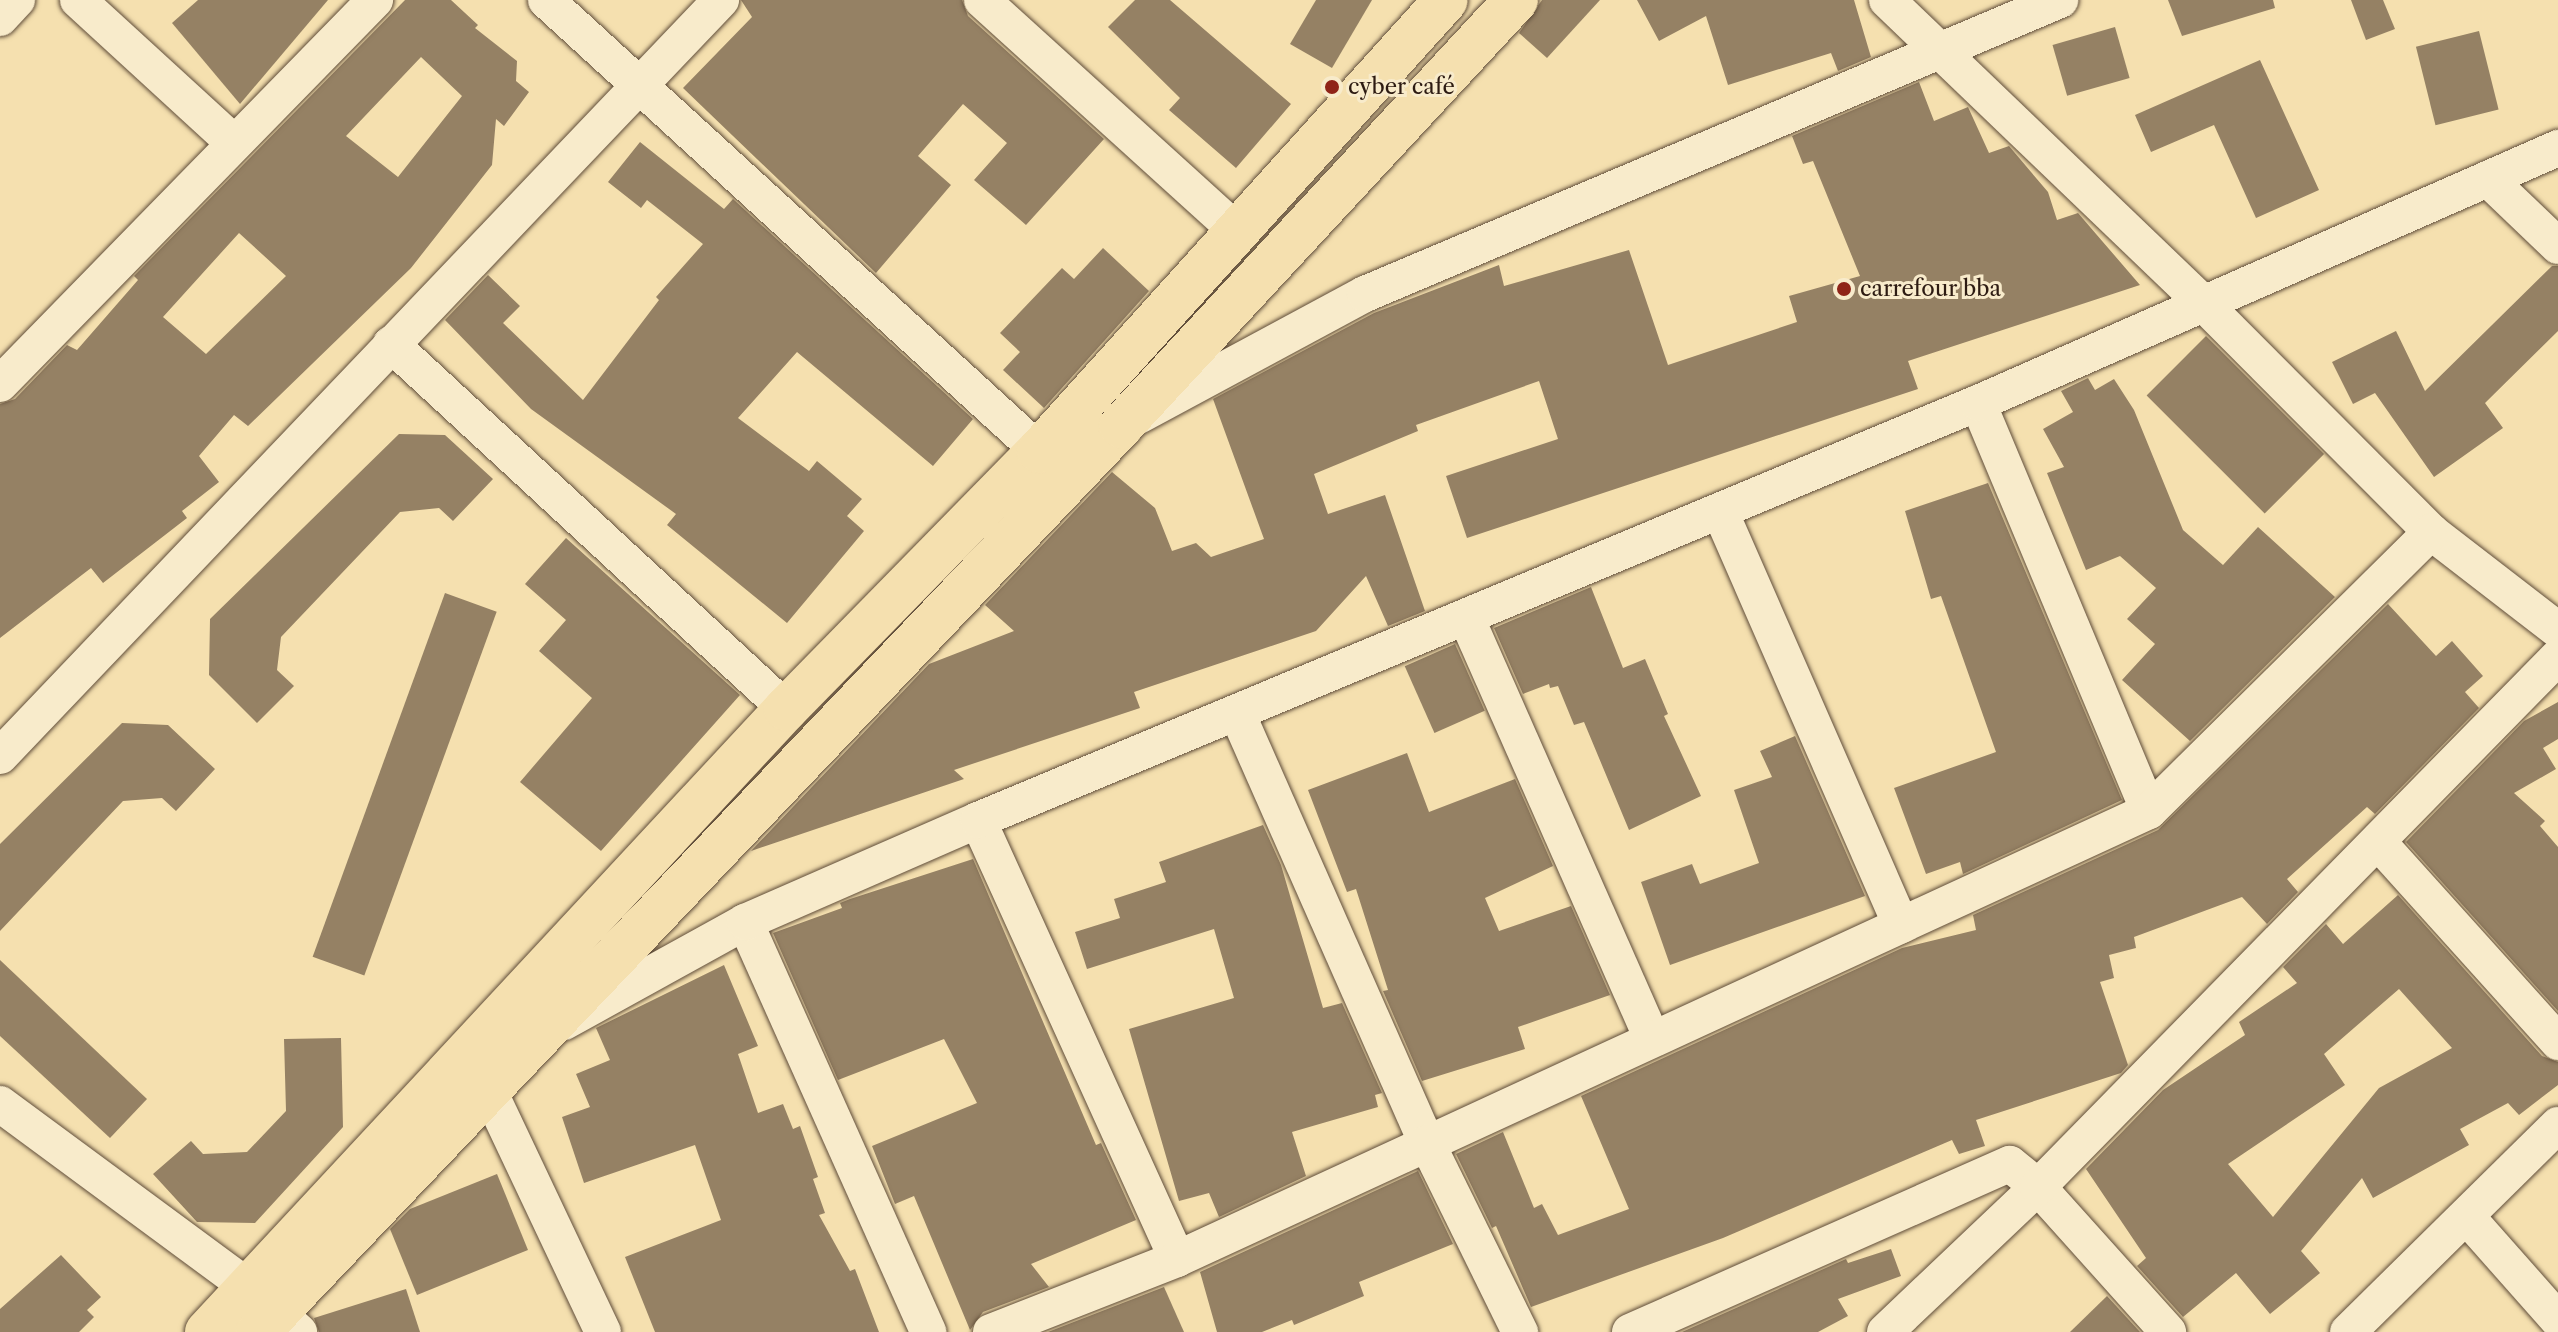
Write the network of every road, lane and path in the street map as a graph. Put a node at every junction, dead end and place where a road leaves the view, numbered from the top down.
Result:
1 (17, 0) edge
2 (78, 0) edge
3 (375, 0) edge
4 (546, 0) edge
5 (721, 0) edge
6 (982, 0) edge
7 (1516, 0) edge
8 (1887, 0) edge
9 (2060, 0) edge
10 (1440, 2) edge
11 (0, 18) edge
12 (1937, 50) junction
13 (639, 87) junction
14 (234, 143) junction
15 (2558, 148) edge
16 (2488, 179) junction
17 (1236, 230) junction
18 (2558, 246) edge
19 (2206, 306) junction
20 (391, 344) junction
21 (0, 384) edge
22 (1978, 403) junction
23 (1121, 426) junction
24 (1039, 451) junction
25 (1720, 511) junction
26 (2431, 532) junction
27 (1466, 617) junction
28 (2558, 630) edge
29 (2558, 657) edge
30 (786, 709) junction
31 (1237, 713) junction
32 (0, 756) edge
33 (2149, 811) junction
34 (978, 820) junction
35 (2379, 843) junction
36 (745, 922) junction
37 (1901, 925) junction
38 (546, 1032) junction
39 (1652, 1038) junction
40 (2558, 1042) edge
41 (490, 1093) junction
42 (0, 1104) edge
43 (2558, 1125) edge
44 (1427, 1143) junction
45 (2038, 1187) junction
46 (2467, 1217) junction
47 (1177, 1259) junction
48 (271, 1316) edge
49 (2558, 1320) edge
50 (207, 1332) edge
51 (603, 1332) edge
52 (928, 1332) edge
53 (991, 1332) edge
54 (1520, 1332) edge
55 (1630, 1332) edge
56 (1885, 1332) edge
57 (2168, 1332) edge
58 (2348, 1332) edge

1 - 11 street
2 - 14 street
3 - 14 street
4 - 13 street
5 - 13 street
6 - 17 street
7 - 23 main road
8 - 12 street
9 - 12 street
10 - 17 main road
12 - 19 street
12 - 23 street
13 - 20 street
13 - 24 street
14 - 21 street
15 - 16 street
16 - 18 street
16 - 19 street
17 - 24 main road
19 - 22 street
19 - 26 street
20 - 30 street
20 - 32 street
22 - 25 street
22 - 33 street
23 - 38 main road
24 - 30 main road
25 - 27 street
25 - 37 street
26 - 28 street
26 - 33 street
27 - 31 street
27 - 39 street
29 - 35 street
30 - 48 main road
31 - 34 street
31 - 44 street
33 - 37 street
34 - 36 street
34 - 47 street
35 - 40 street
35 - 45 street
36 - 38 street
36 - 52 street
37 - 39 street
38 - 41 main road
39 - 44 street
41 - 48 main road
41 - 51 street
42 - 48 street
43 - 46 street
44 - 47 street
44 - 54 street
45 - 55 street
45 - 56 street
45 - 57 street
46 - 49 street
46 - 58 street
47 - 53 street
48 - 50 main road

